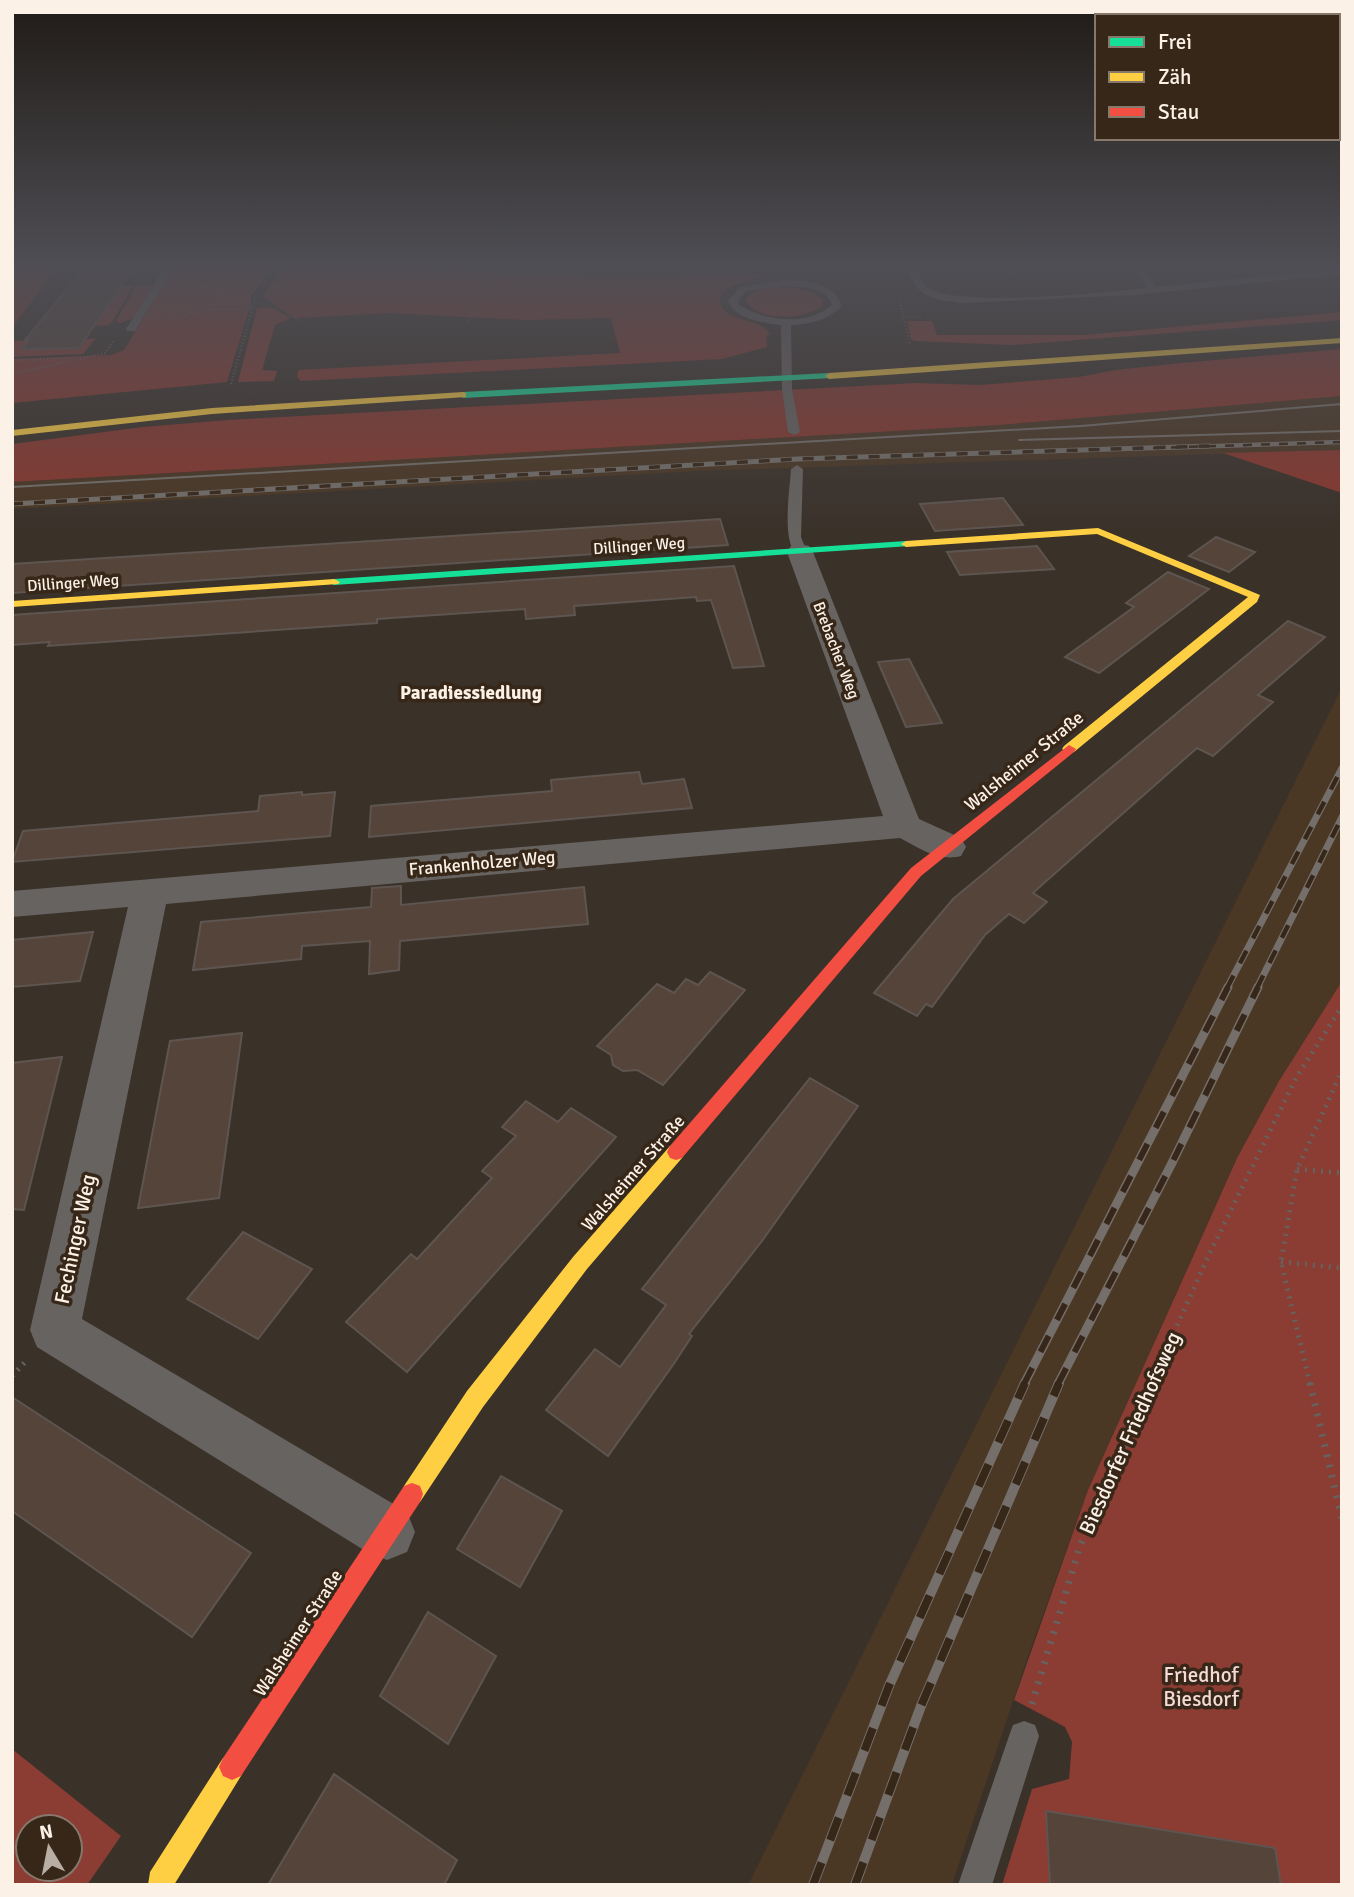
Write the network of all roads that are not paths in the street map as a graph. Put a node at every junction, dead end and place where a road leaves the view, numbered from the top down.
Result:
1 (786, 355) edge
2 (1049, 355) edge
3 (1165, 355) edge
4 (786, 373) junction
5 (12, 423) edge
6 (794, 432) dead end
7 (12, 433) edge
8 (797, 469) dead end
9 (800, 552) junction
10 (1254, 595) joint
11 (12, 604) edge
12 (904, 826) junction
13 (948, 847) junction
14 (150, 892) junction
15 (12, 904) edge
16 (387, 1532) junction
17 (1024, 1736) road end
18 (160, 1882) dead end
19 (975, 1885) edge

1 - 4 lane
2 - 4 main road
3 - 4 main road
4 - 5 main road
4 - 6 lane
4 - 7 main road
8 - 9 lane, Brebacher Weg
9 - 10 main road, Dillinger Weg
9 - 11 main road, Dillinger Weg
9 - 12 street, Brebacher Weg
10 - 13 main road, Walsheimer Straße
12 - 13 street
12 - 14 street, Frankenholzer Weg
13 - 16 main road, Walsheimer Straße
14 - 15 street, Frankenholzer Weg
14 - 16 street, Fechinger Weg
16 - 18 main road, Walsheimer Straße
17 - 19 lane

